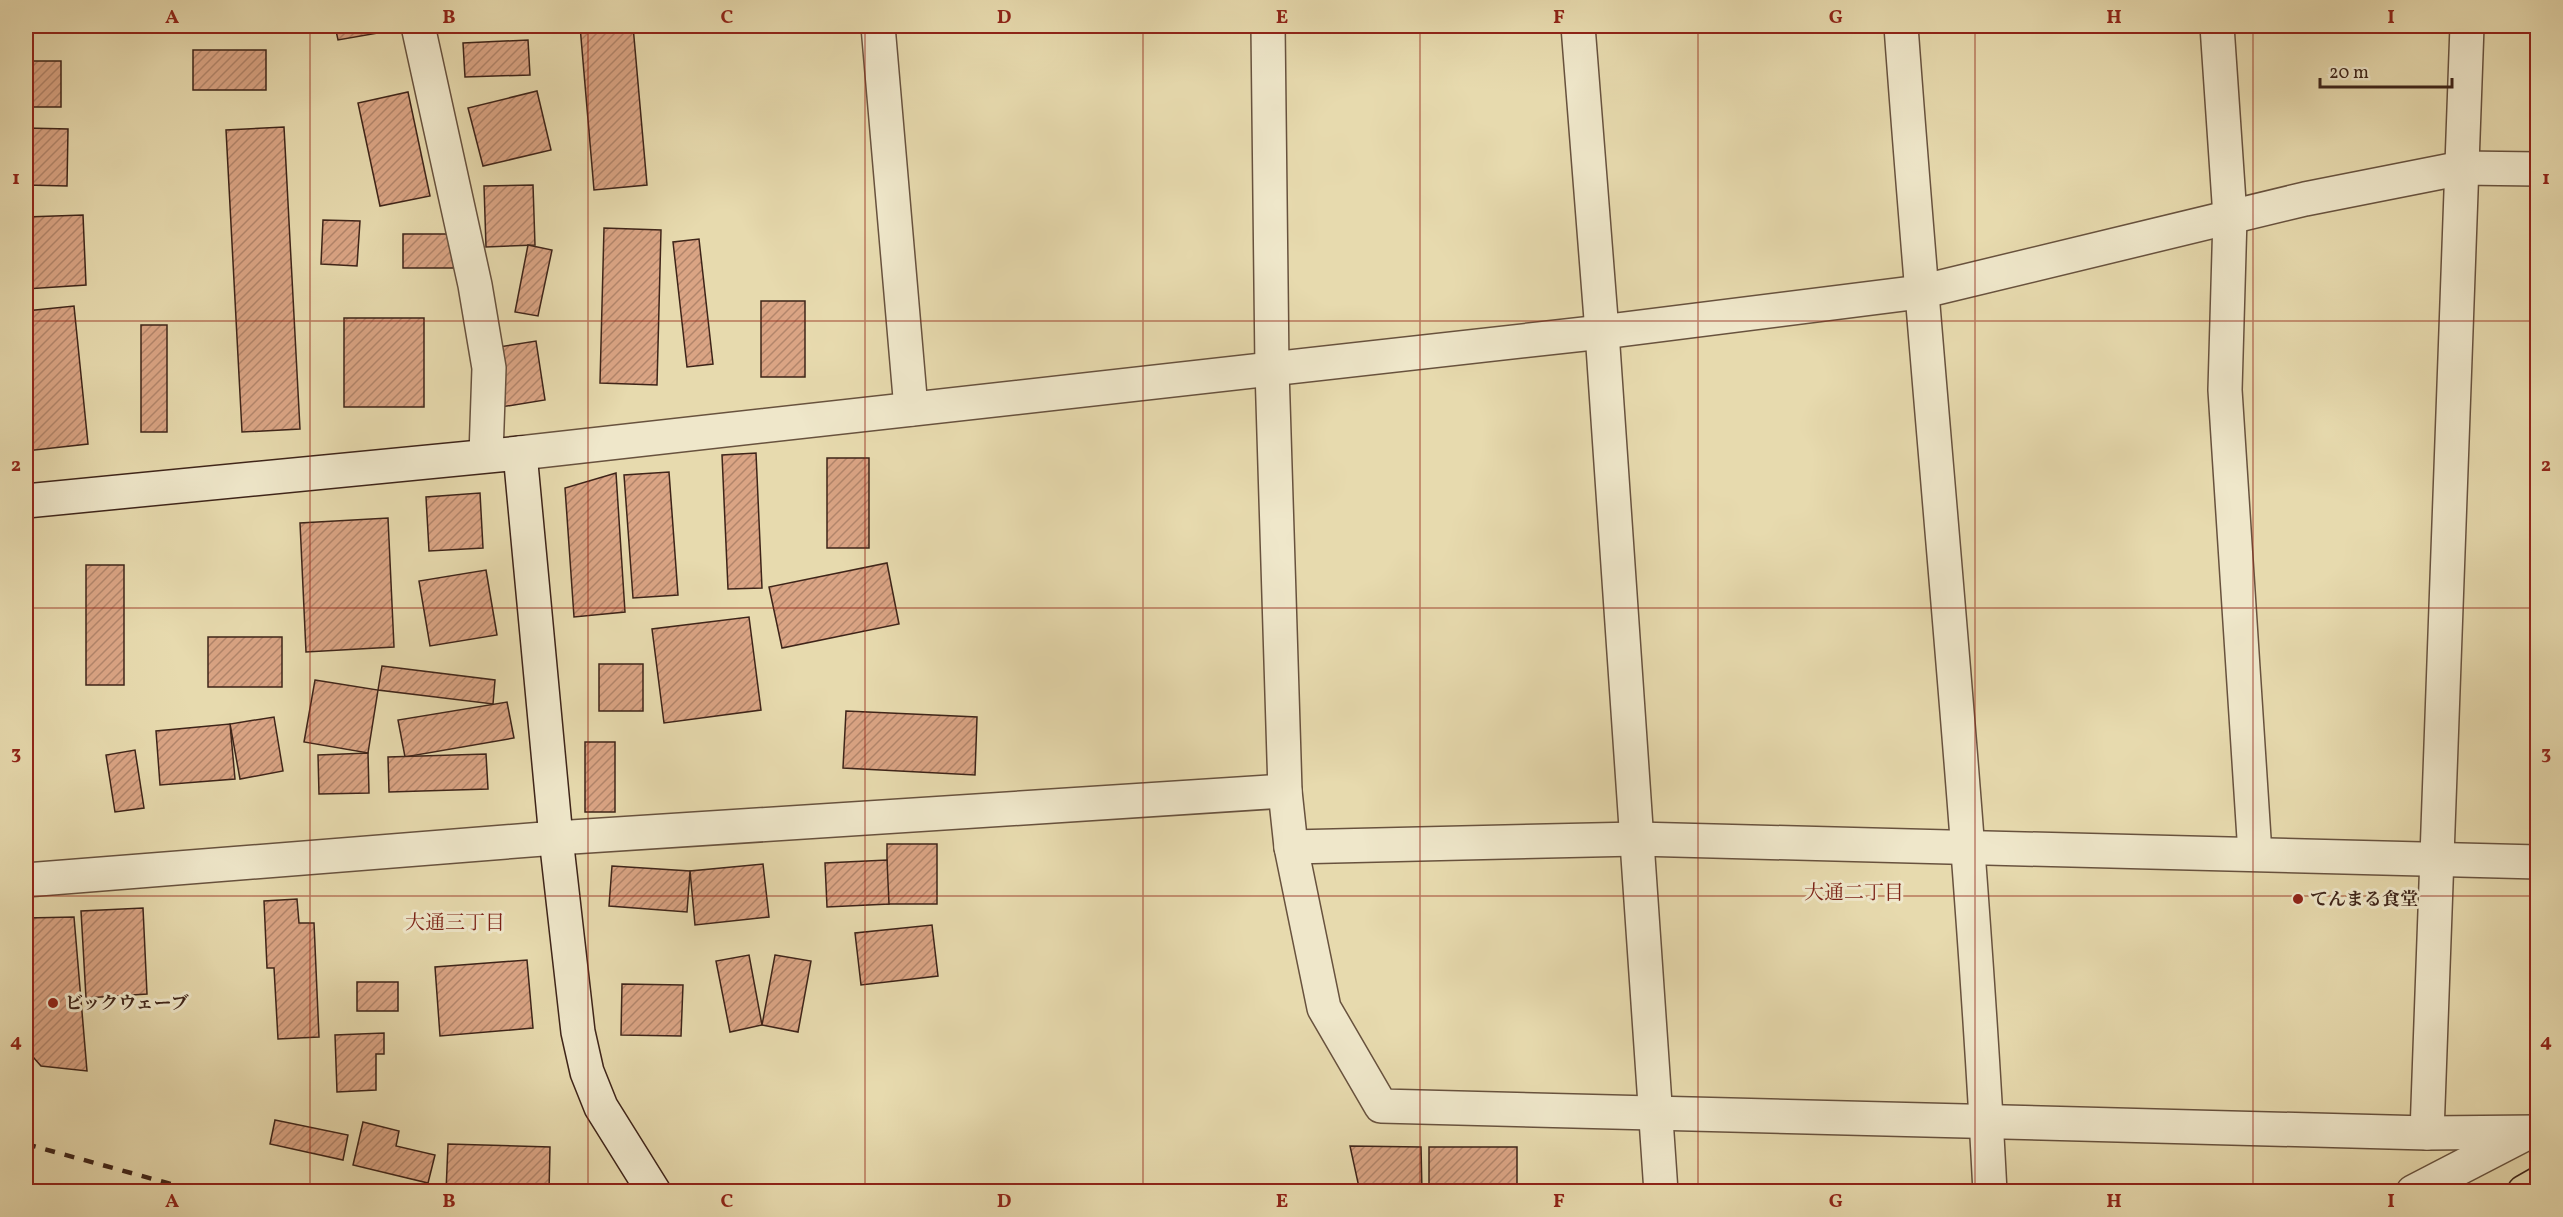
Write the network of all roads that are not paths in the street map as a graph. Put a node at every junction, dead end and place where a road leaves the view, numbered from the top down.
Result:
1 (418, 26) edge
2 (878, 26) edge
3 (1268, 26) edge
4 (1578, 26) edge
5 (1901, 26) edge
6 (2217, 26) edge
7 (2467, 26) edge
8 (2462, 168) junction
9 (2538, 169) edge
10 (2230, 217) junction
11 (1920, 292) junction
12 (1602, 332) junction
13 (1272, 369) junction
14 (911, 409) junction
15 (520, 453) junction
16 (486, 455) junction
17 (26, 501) edge
18 (1285, 791) junction
19 (556, 838) junction
20 (1638, 839) junction
21 (1291, 847) junction
22 (1969, 847) junction
23 (2255, 854) junction
24 (2437, 859) junction
25 (2538, 862) edge
26 (26, 880) edge
27 (1656, 1115) junction
28 (1986, 1122) junction
29 (2534, 1130) edge
30 (2427, 1133) junction
31 (2538, 1184) edge
32 (654, 1191) edge
33 (1661, 1191) edge
34 (1990, 1191) edge
35 (2413, 1191) edge
36 (2524, 1191) edge

1 - 16 street
2 - 14 street
3 - 13 street
4 - 12 street
5 - 11 street
6 - 10 street
7 - 8 street
8 - 9 street
8 - 10 street
8 - 24 street
10 - 11 street
10 - 23 street
11 - 12 street
11 - 22 street
12 - 13 street
12 - 20 street
13 - 14 street
13 - 18 street
14 - 15 street
15 - 16 street
15 - 19 street
16 - 17 street
18 - 19 street
18 - 21 street
19 - 26 street
19 - 32 street
20 - 21 street
20 - 22 street
20 - 27 street
21 - 27 street
22 - 23 street
22 - 28 street
23 - 24 street
24 - 25 street
24 - 30 street
27 - 28 street
27 - 33 street
28 - 30 street
28 - 34 street
29 - 30 street
29 - 35 street
31 - 36 highway

